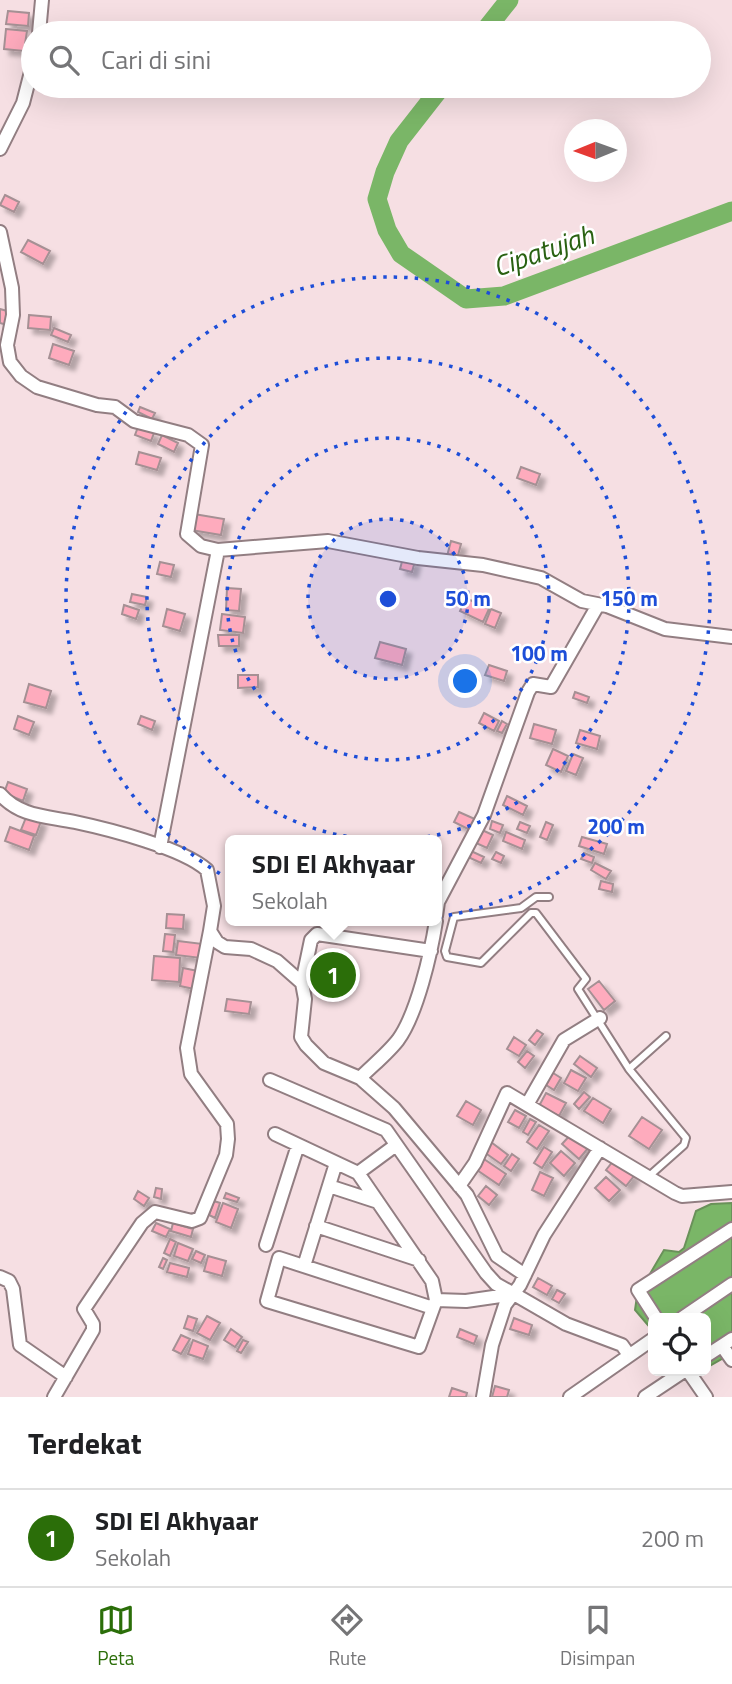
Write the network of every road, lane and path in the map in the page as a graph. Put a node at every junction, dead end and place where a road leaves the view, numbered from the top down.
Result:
1 (42, 0) edge
2 (40, 21) edge
3 (24, 98) edge
4 (0, 149) edge
5 (0, 232) edge
6 (218, 550) junction
7 (598, 604) junction
8 (732, 637) edge
9 (0, 794) edge
10 (160, 847) junction
11 (442, 894) edge
12 (549, 897) dead end
13 (435, 926) edge
14 (210, 931) junction
15 (431, 951) junction
16 (302, 983) junction
17 (600, 1018) junction
18 (666, 1036) dead end
19 (629, 1069) junction
20 (360, 1078) junction
21 (270, 1080) dead end
22 (528, 1103) junction
23 (275, 1134) dead end
24 (298, 1145) junction
25 (396, 1145) junction
26 (600, 1149) junction
27 (336, 1163) junction
28 (358, 1173) junction
29 (648, 1177) junction
30 (329, 1186) junction
31 (459, 1186) junction
32 (732, 1192) edge
33 (379, 1202) junction
34 (316, 1226) junction
35 (732, 1229) edge
36 (266, 1245) dead end
37 (418, 1261) junction
38 (304, 1266) junction
39 (525, 1275) junction
40 (0, 1277) edge
41 (732, 1284) edge
42 (514, 1294) junction
43 (435, 1304) junction
44 (653, 1313) edge
45 (689, 1313) edge
46 (648, 1342) edge
47 (727, 1342) edge
48 (711, 1353) edge
49 (629, 1355) junction
50 (732, 1360) edge
51 (679, 1376) edge
52 (690, 1376) edge
53 (66, 1377) junction
54 (652, 1395) edge
55 (54, 1397) edge
56 (483, 1397) edge
57 (570, 1397) edge
58 (706, 1397) edge

1 - 2 street
3 - 4 street
5 - 6 street
6 - 7 street
6 - 10 street
7 - 8 street
7 - 11 street
9 - 10 street
10 - 14 street
12 - 17 lane
13 - 15 street
14 - 16 street
14 - 53 street
15 - 16 street
15 - 20 street
16 - 20 street
17 - 19 lane
17 - 22 street
18 - 19 lane
19 - 29 lane
20 - 31 street
21 - 25 street
22 - 26 street
22 - 31 street
23 - 24 street
24 - 27 street
24 - 36 street
25 - 28 street
25 - 42 street
26 - 29 street
26 - 39 street
27 - 28 street
27 - 30 street
28 - 33 street
29 - 32 street
30 - 33 street
30 - 34 street
31 - 39 street
33 - 37 street
34 - 37 street
34 - 38 street
35 - 44 street
37 - 43 street
38 - 43 street
38 - 43 street
39 - 42 street
40 - 53 street
41 - 45 street
42 - 43 street
42 - 49 street
42 - 56 street
46 - 49 street
47 - 48 street
47 - 50 street
49 - 57 street
51 - 54 street
52 - 58 street
53 - 55 street

